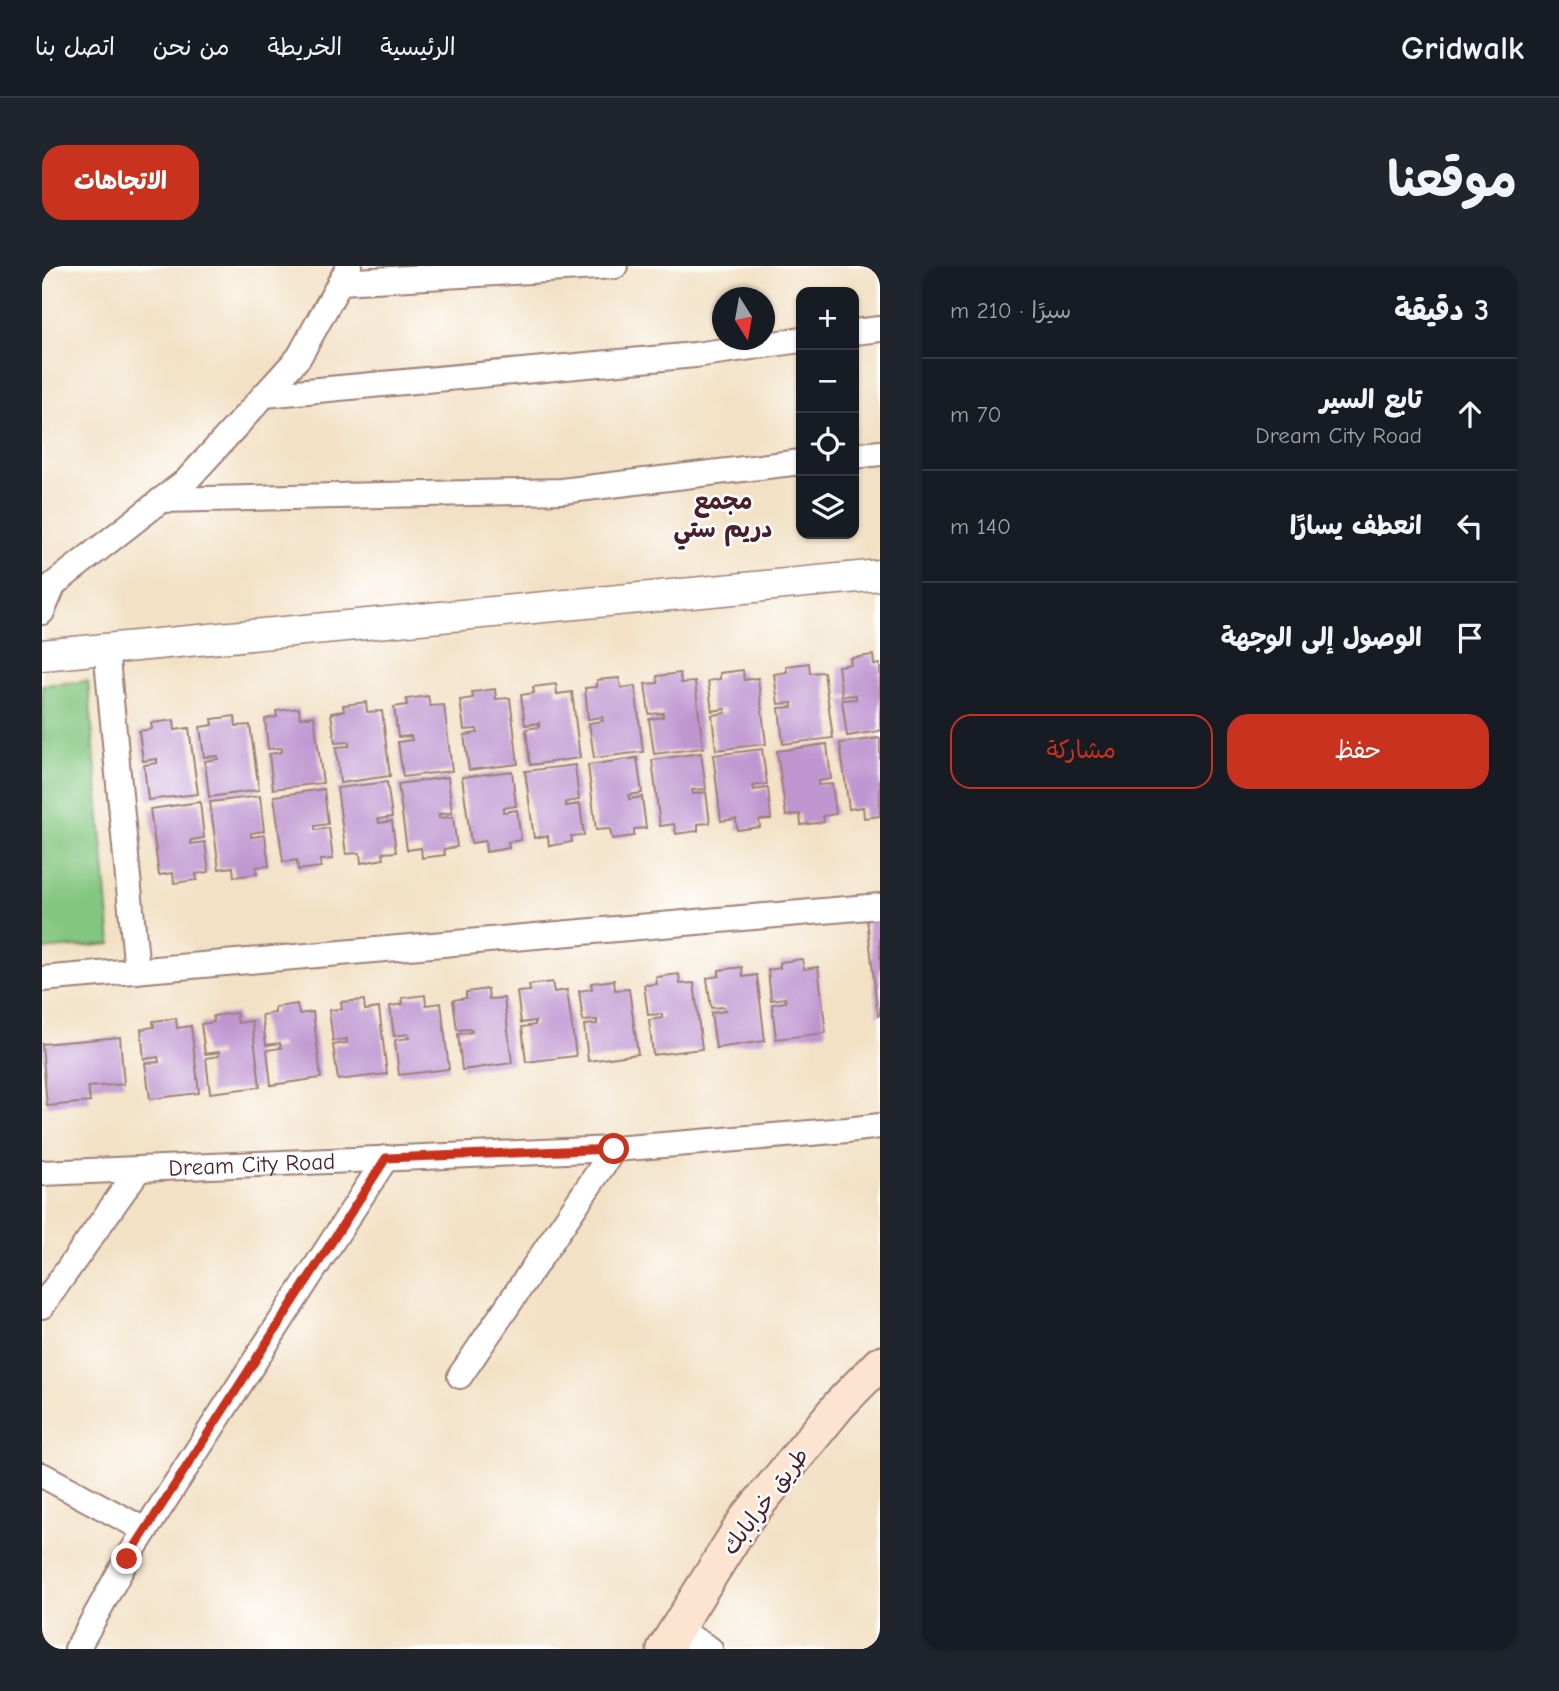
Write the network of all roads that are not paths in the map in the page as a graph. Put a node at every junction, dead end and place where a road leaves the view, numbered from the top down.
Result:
1 (615, 266) edge
2 (345, 274) edge
3 (880, 329) edge
4 (859, 331) edge
5 (796, 341) edge
6 (264, 395) junction
7 (880, 453) edge
8 (859, 455) edge
9 (796, 464) edge
10 (161, 500) junction
11 (880, 575) edge
12 (42, 612) edge
13 (106, 649) junction
14 (42, 655) edge
15 (880, 906) edge
16 (136, 971) junction
17 (42, 979) edge
18 (880, 1126) edge
19 (614, 1149) junction
20 (386, 1158) junction
21 (139, 1169) junction
22 (42, 1173) edge
23 (42, 1306) edge
24 (880, 1363) edge
25 (460, 1377) dead end
26 (42, 1475) edge
27 (145, 1530) junction
28 (670, 1639) edge
29 (77, 1649) edge
30 (710, 1649) edge

1 - 2 street
2 - 6 street
3 - 4 street
5 - 6 street
6 - 10 street
7 - 8 street
9 - 10 street
10 - 12 street
11 - 13 street
13 - 14 street
13 - 16 street
15 - 16 street
16 - 17 street
18 - 19 street, Dream City Road
19 - 20 street, Dream City Road
19 - 25 street
20 - 21 street, Dream City Road
20 - 27 street
21 - 22 street, Dream City Road
21 - 23 street
24 - 28 main road, طريق خرابابك
26 - 27 street
27 - 29 street
28 - 30 street

